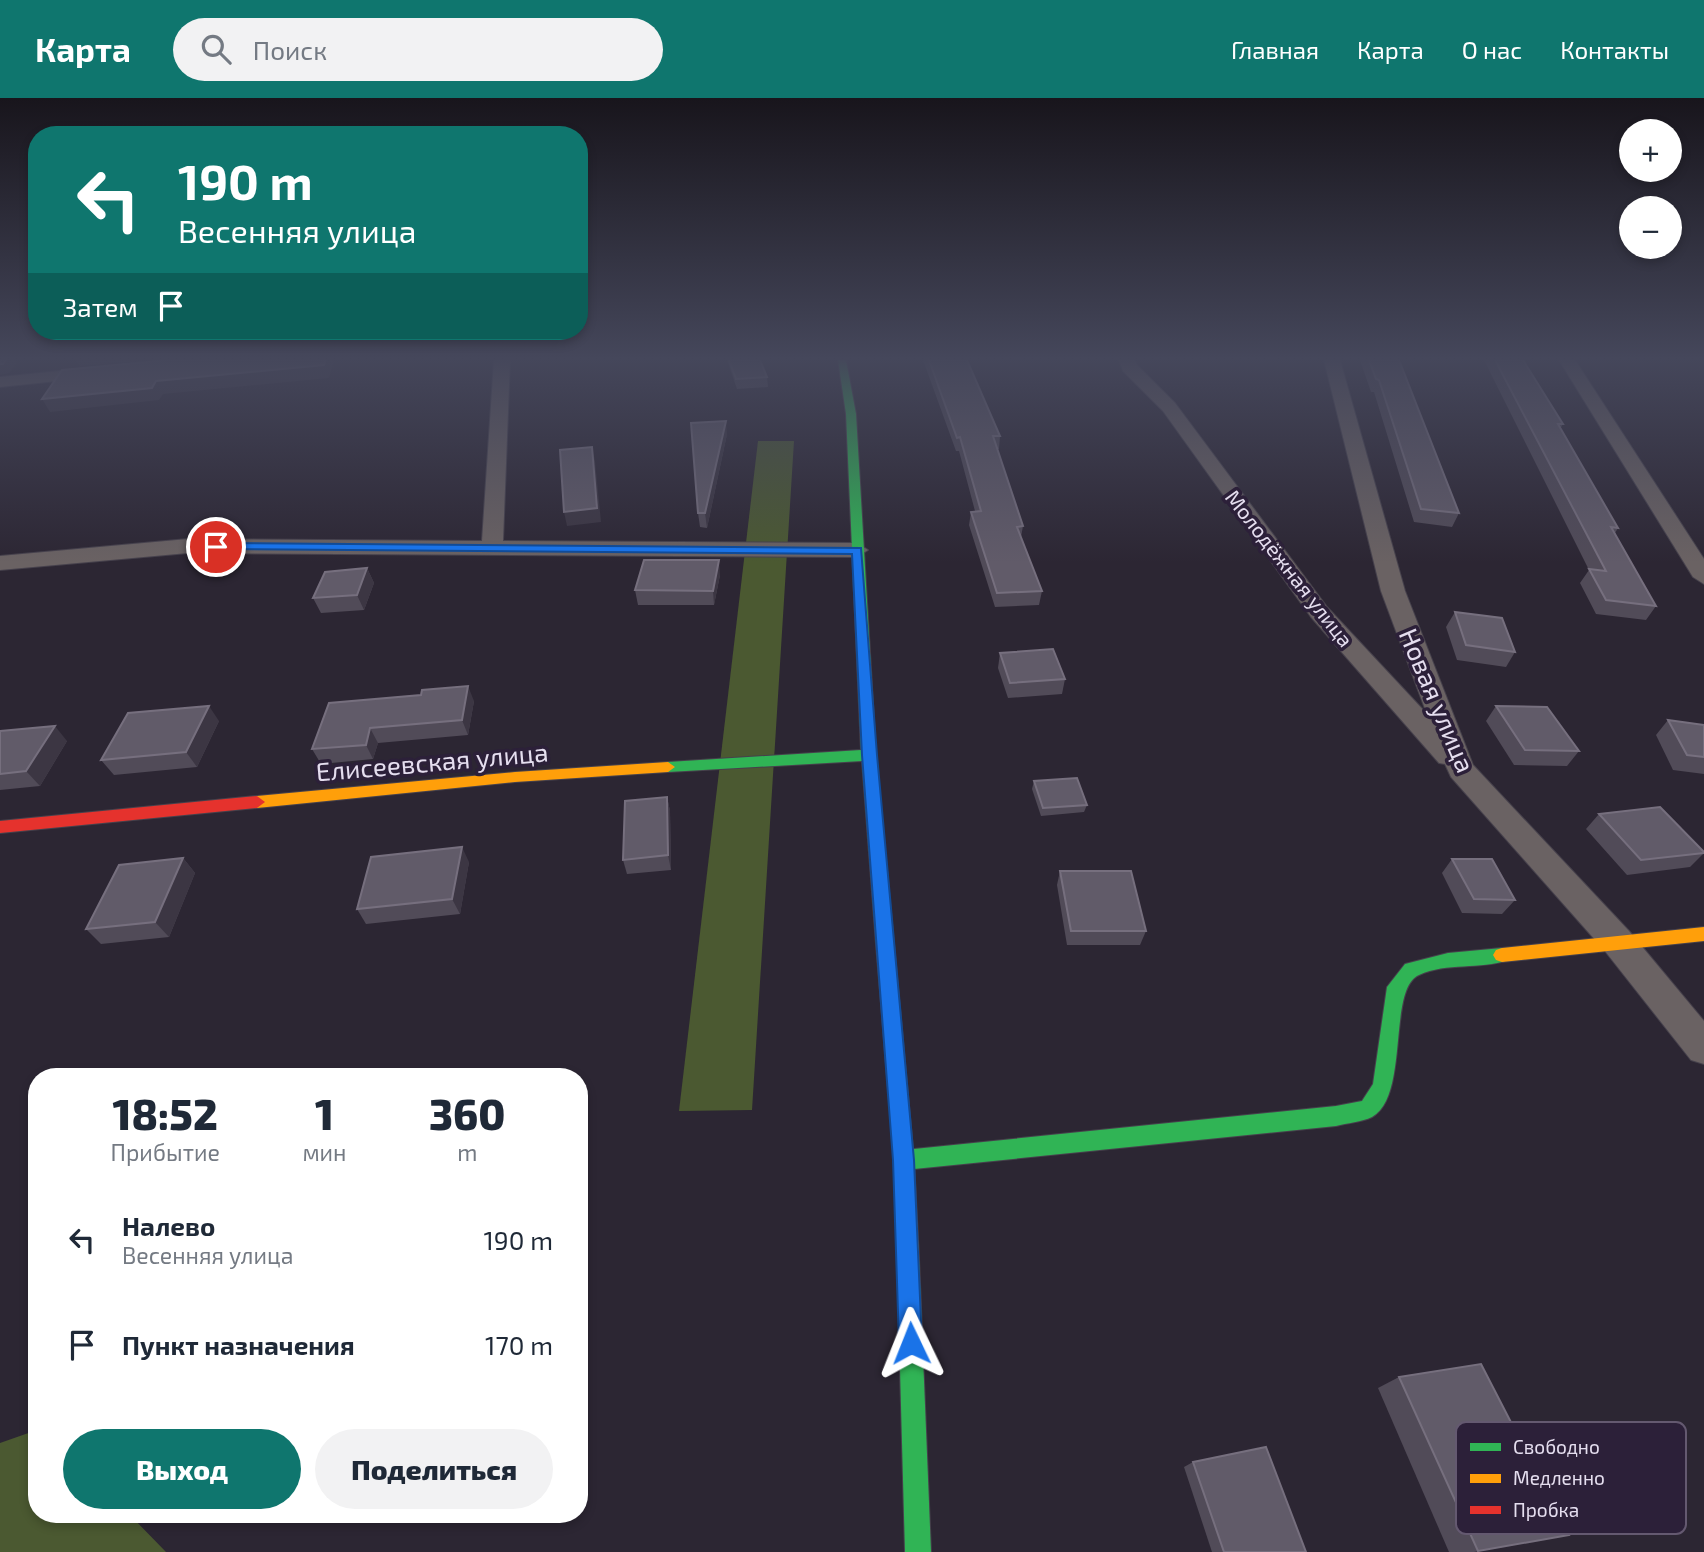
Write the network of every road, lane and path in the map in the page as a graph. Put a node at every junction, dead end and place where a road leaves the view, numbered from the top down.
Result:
1 (498, 428) edge
2 (852, 428) edge
3 (1184, 428) edge
4 (1350, 428) edge
5 (1610, 428) edge
6 (492, 548) junction
7 (857, 550) junction
8 (0, 563) edge
9 (1704, 577) edge
10 (869, 755) junction
11 (1461, 770) junction
12 (0, 827) edge
13 (1704, 934) edge
14 (1617, 941) junction
15 (1704, 1048) edge
16 (904, 1160) junction
17 (918, 1552) edge

1 - 6 street
2 - 7 main road
3 - 11 street, Молодёжная улица
4 - 11 street, Новая улица
5 - 9 street
6 - 7 street
6 - 8 street
7 - 10 main road
10 - 12 main road, Елисеевская улица
10 - 16 main road
11 - 14 street, Новая улица
13 - 14 main road
14 - 15 street, Новая улица
14 - 16 main road
16 - 17 main road

